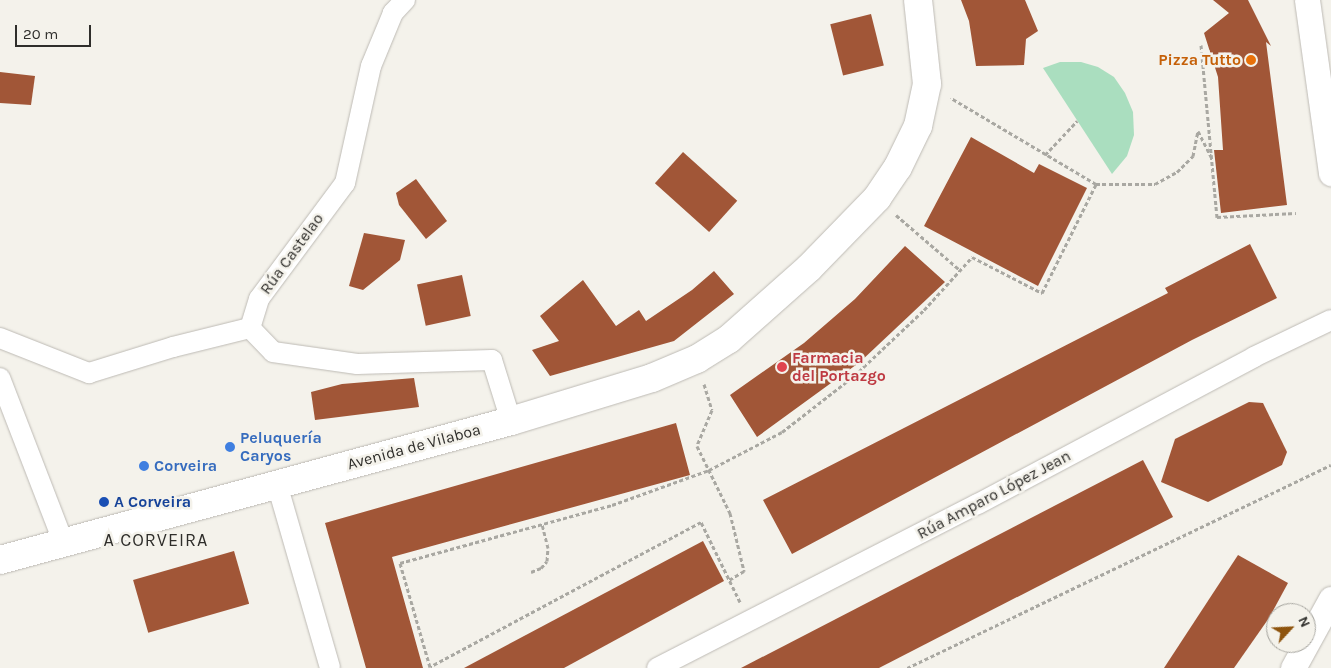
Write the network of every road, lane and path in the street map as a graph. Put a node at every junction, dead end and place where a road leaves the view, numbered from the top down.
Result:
1 (405, 0) edge
2 (918, 0) edge
3 (1307, 0) edge
4 (1201, 45) dead end
5 (927, 84) junction
6 (1077, 121) dead end
7 (1044, 155) junction
8 (1213, 160) junction
9 (1331, 173) edge
10 (1096, 184) junction
11 (877, 198) junction
12 (1296, 213) dead end
13 (960, 270) junction
14 (1331, 320) edge
15 (250, 328) junction
16 (0, 338) edge
17 (0, 378) edge
18 (712, 410) dead end
19 (511, 421) junction
20 (1331, 466) edge
21 (709, 470) junction
22 (277, 484) junction
23 (542, 524) junction
24 (64, 544) junction
25 (0, 560) edge
26 (531, 572) dead end
27 (729, 580) junction
28 (1331, 599) edge
29 (748, 621) junction
30 (330, 668) edge
31 (657, 668) edge
32 (907, 668) edge
33 (1293, 668) edge

1 - 15 street, Rúa Castelao
2 - 5 highway, Avenida de Vilaboa
3 - 9 street
4 - 8 path
5 - 7 path
5 - 11 highway, Avenida de Vilaboa
6 - 7 path
7 - 10 path
8 - 10 path
8 - 12 path
10 - 13 path
11 - 13 path
11 - 19 highway, Avenida de Vilaboa
13 - 21 path
14 - 29 street, Rúa Amparo López Jean
15 - 16 street
15 - 19 street
17 - 24 street
18 - 21 path
19 - 22 highway, Avenida de Vilaboa
20 - 32 path
21 - 23 path
21 - 27 path
22 - 24 highway, Avenida de Vilaboa
22 - 30 street
23 - 26 path
23 - 27 path
24 - 25 highway, Avenida de Vilaboa
27 - 29 path
28 - 33 street
29 - 31 street, Rúa Amparo López Jean

